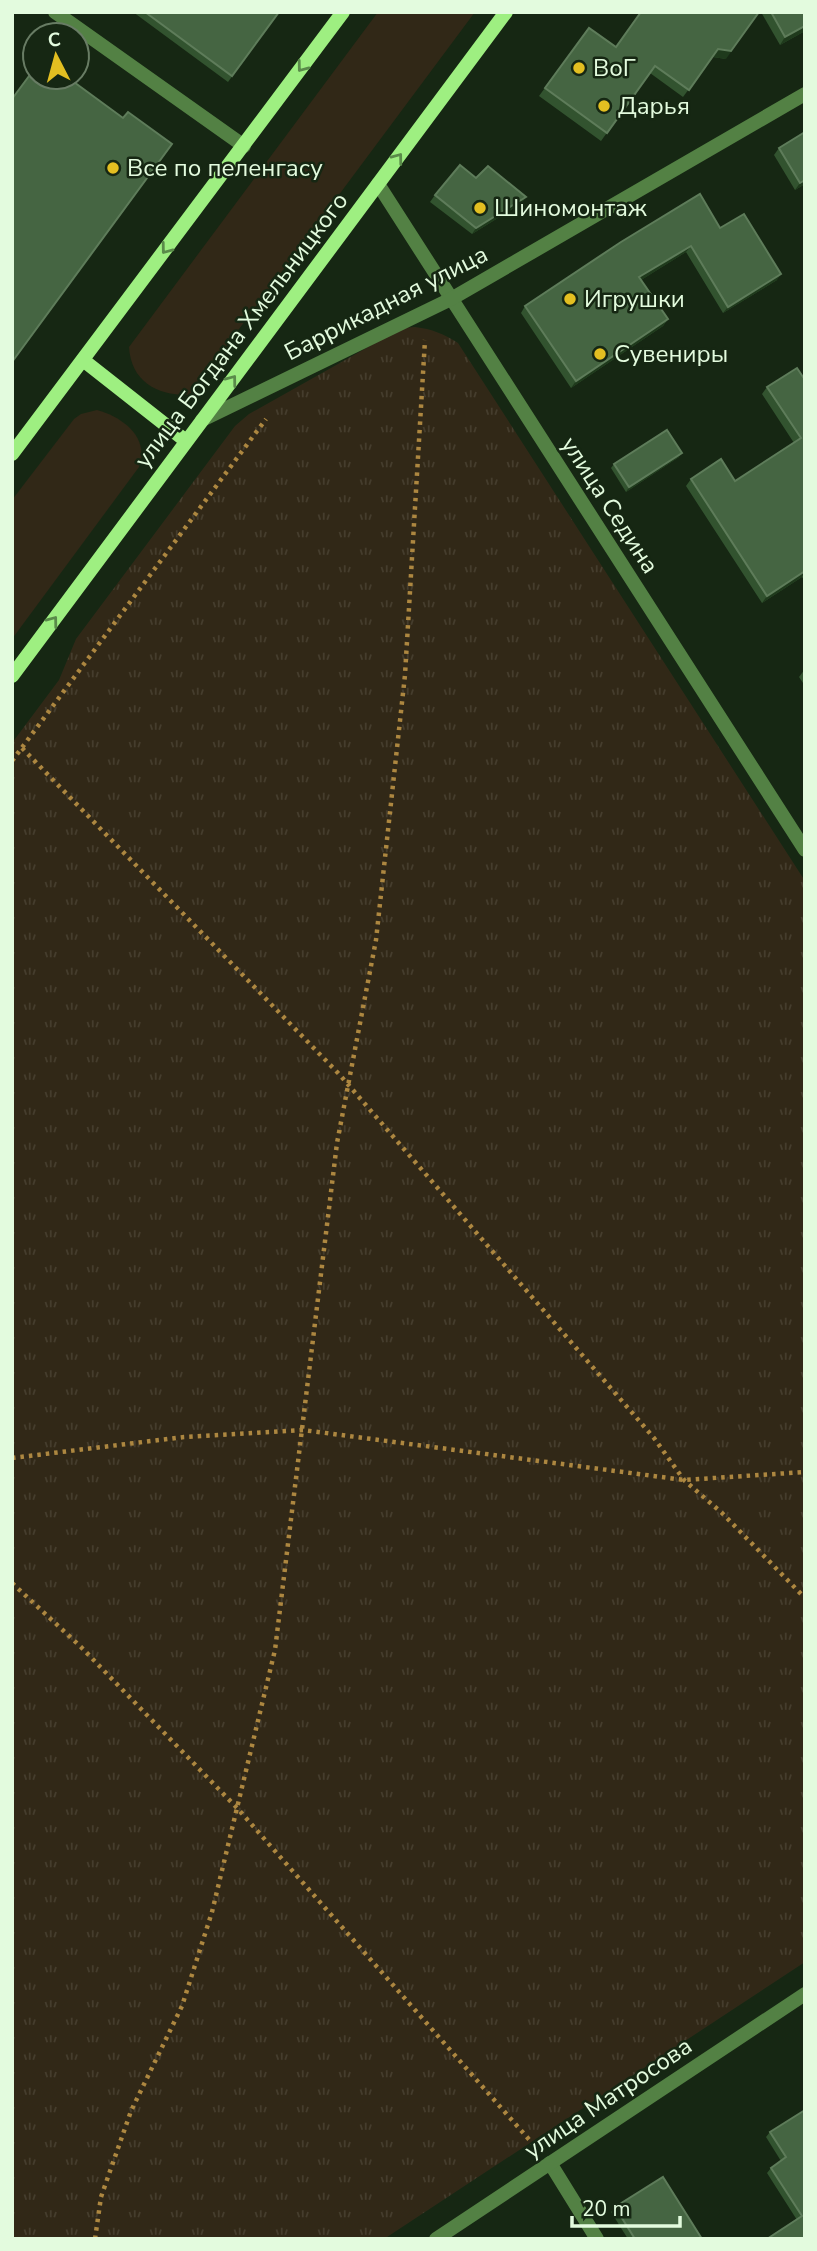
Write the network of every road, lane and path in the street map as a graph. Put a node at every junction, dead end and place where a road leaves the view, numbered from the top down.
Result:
1 (55, 12) edge
2 (343, 12) edge
3 (506, 12) edge
4 (805, 94) edge
5 (244, 146) junction
6 (378, 184) junction
7 (451, 299) junction
8 (427, 310) junction
9 (83, 360) junction
10 (272, 414) dead end
11 (202, 420) junction
12 (186, 441) junction
13 (12, 454) edge
14 (12, 676) edge
15 (22, 748) junction
16 (12, 761) edge
17 (805, 850) edge
18 (348, 1085) junction
19 (303, 1430) junction
20 (12, 1458) edge
21 (805, 1472) edge
22 (684, 1480) junction
23 (12, 1583) edge
24 (805, 1598) edge
25 (237, 1809) junction
26 (805, 1994) edge
27 (550, 2163) junction
28 (95, 2239) edge
29 (436, 2239) edge
30 (597, 2239) edge

1 - 5 street
2 -> 5 main road
6 -> 3 main road, улица Богдана Хмельницкого
4 - 7 street, Баррикадная улица
5 -> 9 main road
6 - 7 street, улица Седина
11 -> 6 main road, улица Богдана Хмельницкого
7 - 8 street, Баррикадная улица
7 - 17 street, улица Седина
8 - 11 street, Баррикадная улица
8 - 18 path
9 - 12 main road
9 - 13 main road
10 - 15 path
11 - 12 main road, улица Богдана Хмельницкого
14 -> 12 main road, улица Богдана Хмельницкого
15 - 16 path
15 - 18 path
18 - 19 path
18 - 22 path
19 - 20 path
19 - 22 path
19 - 25 path
21 - 22 path
22 - 24 path
23 - 25 path
25 - 27 path
25 - 28 path
26 - 27 street, улица Матросова
27 - 29 street, улица Матросова
27 - 30 street

